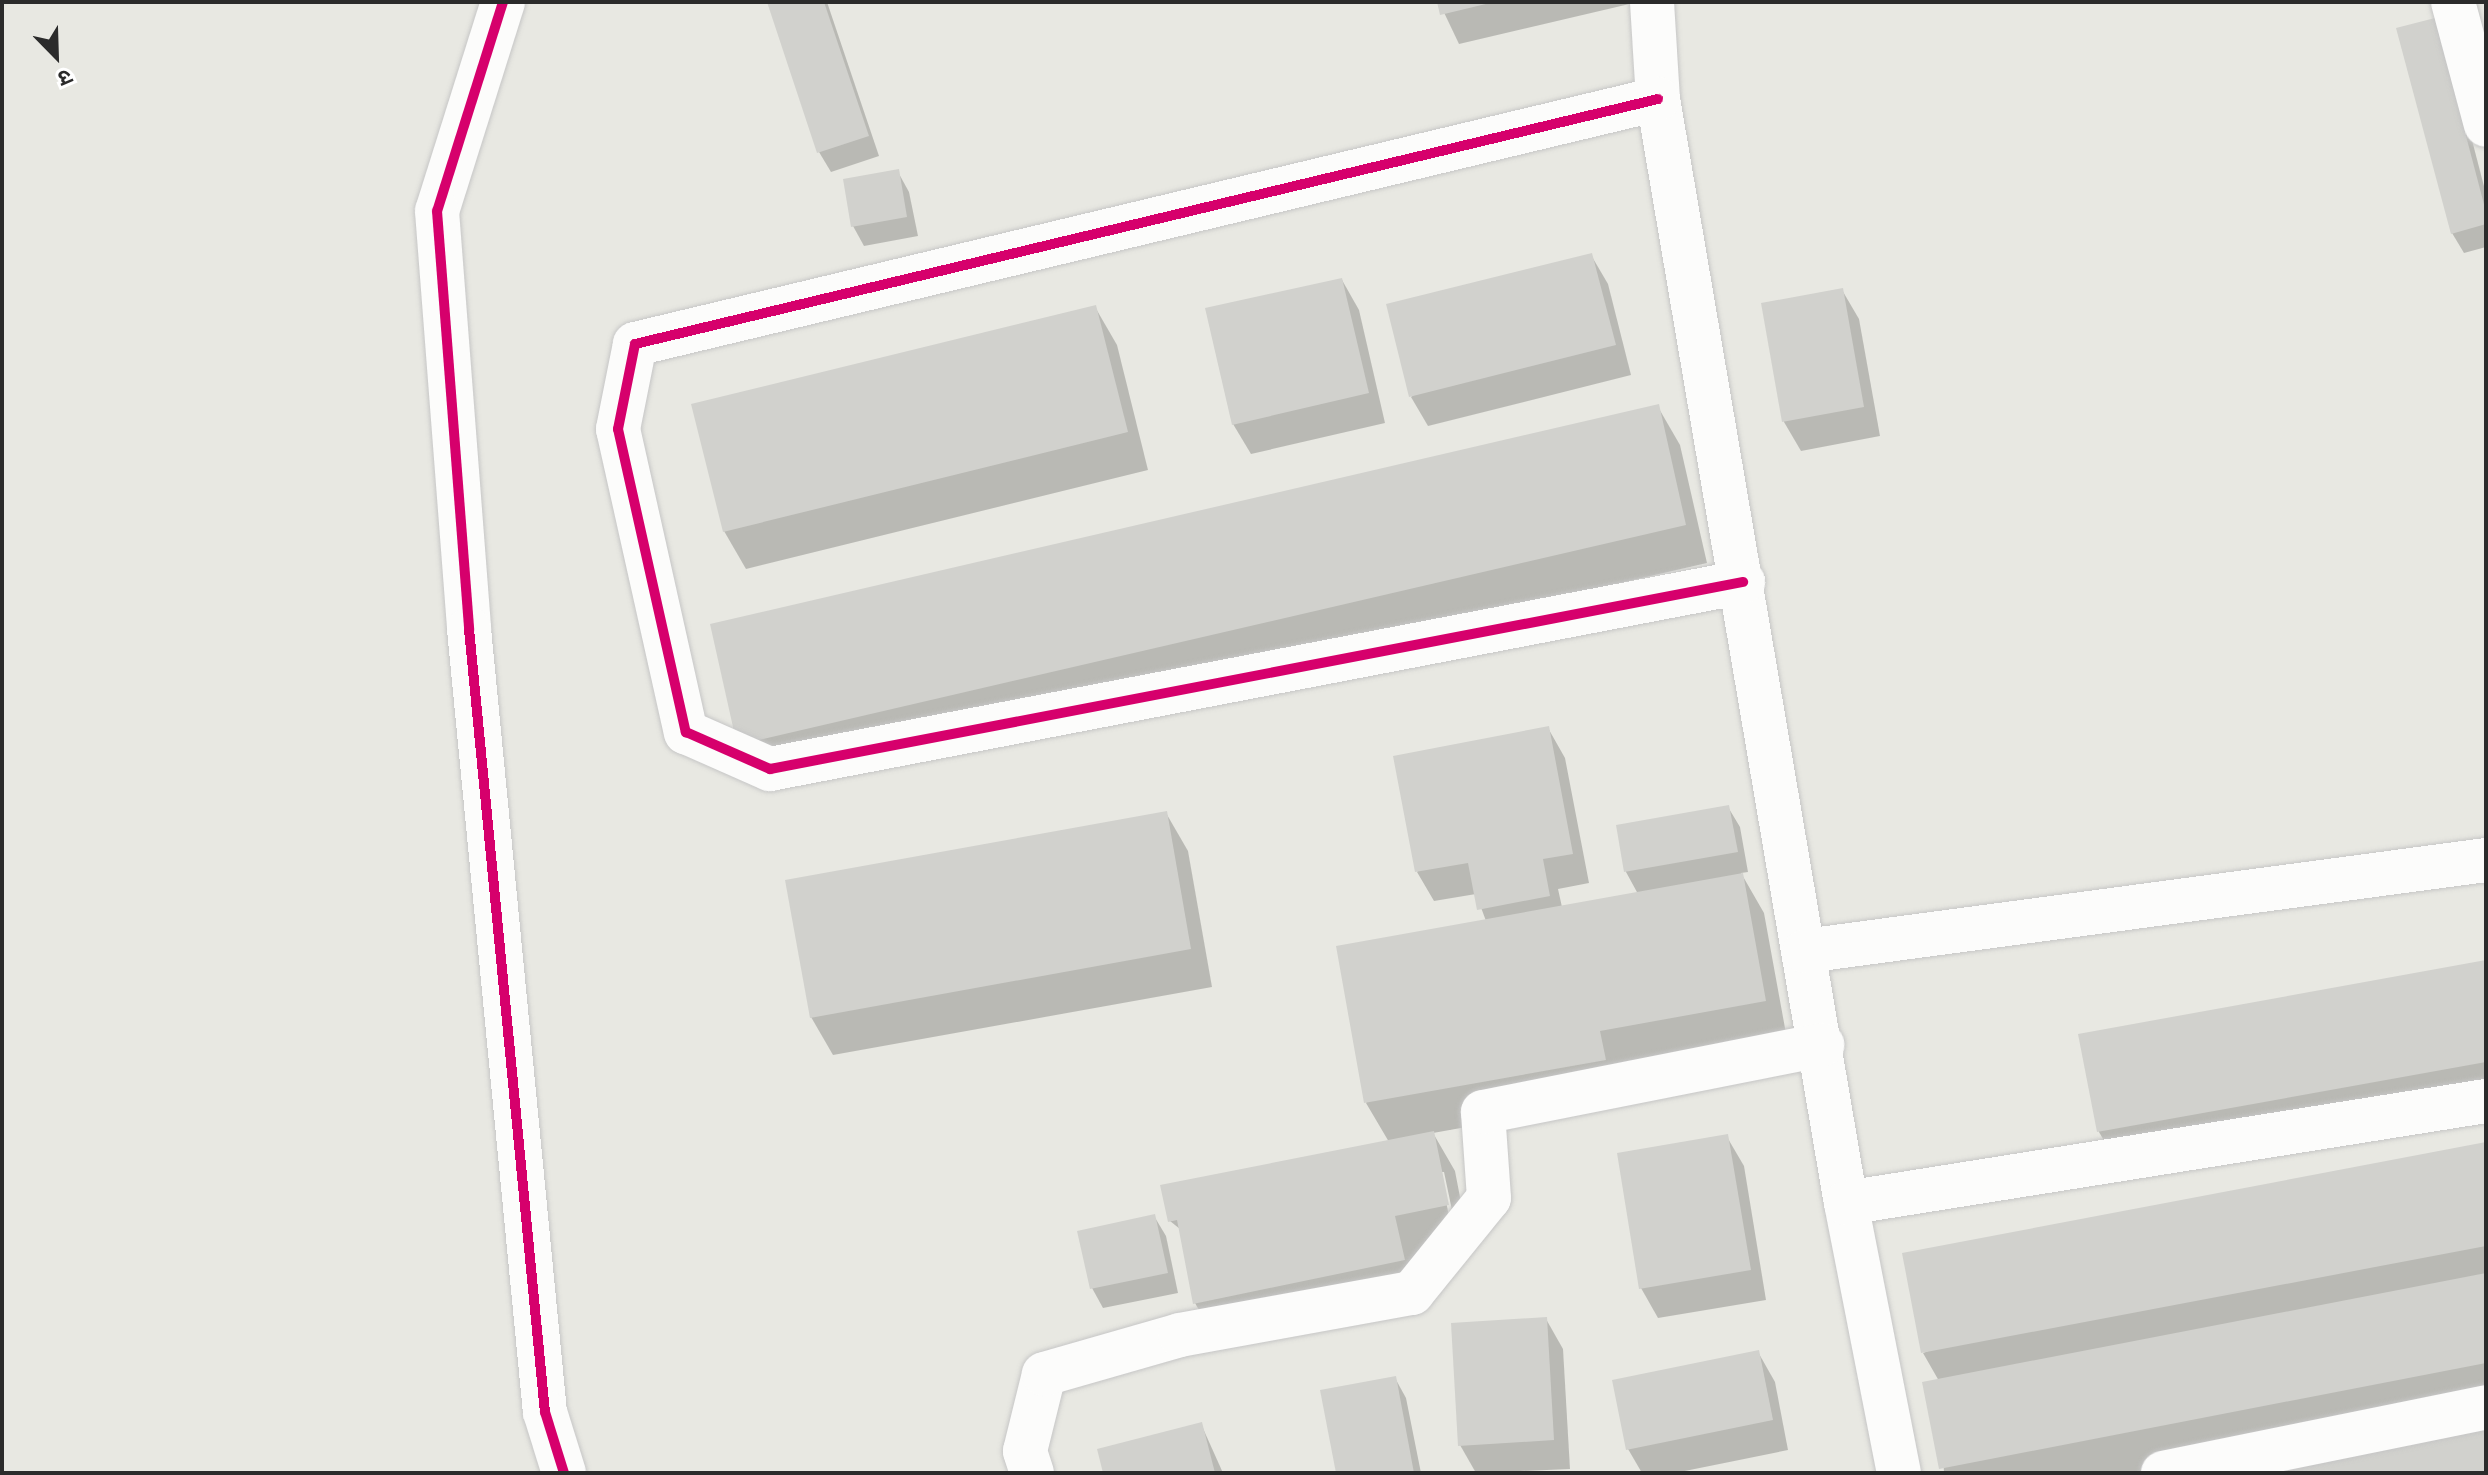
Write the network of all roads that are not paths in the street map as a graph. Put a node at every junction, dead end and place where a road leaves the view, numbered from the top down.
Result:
1 (503, 2) edge
2 (1652, 2) edge
3 (2453, 2) edge
4 (1658, 99) junction
5 (2486, 125) edge
6 (1743, 582) junction
7 (2486, 860) edge
8 (1805, 951) junction
9 (1822, 1045) junction
10 (2486, 1101) edge
11 (1846, 1203) junction
12 (2486, 1407) edge
13 (564, 1473) edge
14 (1032, 1473) edge
15 (1899, 1473) edge
16 (2163, 1473) edge

1 - 13 street
2 - 4 street
3 - 5 street
4 - 6 street
4 - 6 street
6 - 8 street
7 - 8 street
8 - 9 street
9 - 11 street
9 - 14 street
10 - 11 street
11 - 15 street
12 - 16 street

